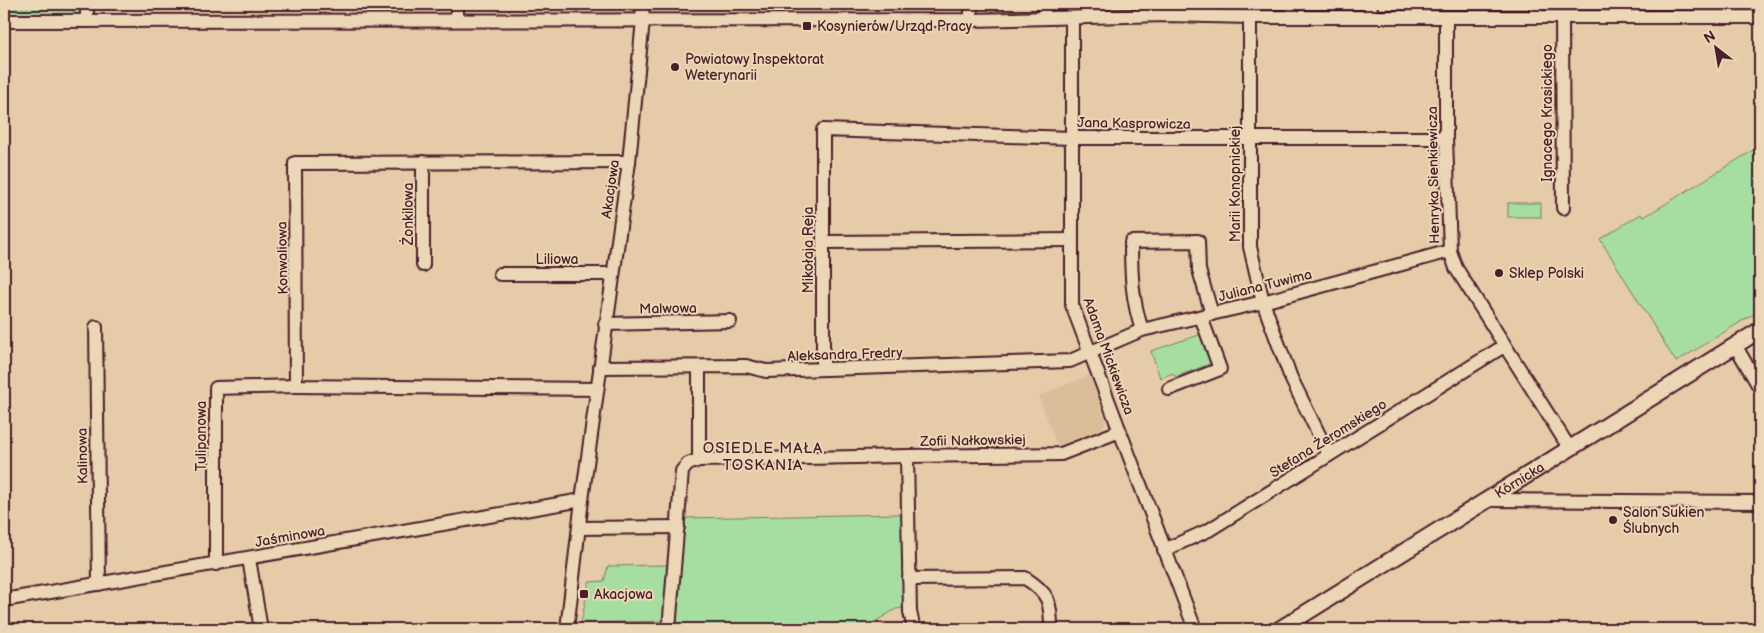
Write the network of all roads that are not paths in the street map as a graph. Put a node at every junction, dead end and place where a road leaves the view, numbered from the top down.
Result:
1 (88, 4) edge
2 (457, 4) edge
3 (642, 4) edge
4 (971, 4) edge
5 (1044, 4) edge
6 (1370, 4) edge
7 (1508, 4) edge
8 (1166, 10) edge
9 (1293, 10) edge
10 (1536, 10) edge
11 (1250, 17) junction
12 (1370, 17) junction
13 (1446, 17) junction
14 (1508, 17) junction
15 (1562, 17) junction
16 (1760, 17) edge
17 (1044, 18) junction
18 (1072, 18) junction
19 (457, 20) junction
20 (643, 20) junction
21 (971, 20) junction
22 (4, 21) edge
23 (87, 21) junction
24 (823, 130) joint
25 (1072, 138) junction
26 (1446, 138) junction
27 (1250, 140) junction
28 (423, 162) junction
29 (629, 162) junction
30 (1563, 208) dead end
31 (1071, 240) junction
32 (823, 242) junction
33 (1450, 252) junction
34 (423, 265) dead end
35 (500, 274) dead end
36 (613, 274) junction
37 (1263, 302) junction
38 (1206, 315) junction
39 (730, 321) dead end
40 (606, 324) junction
41 (96, 327) dead end
42 (1142, 330) junction
43 (1760, 330) edge
44 (1504, 346) junction
45 (1735, 346) junction
46 (1089, 352) junction
47 (600, 367) junction
48 (698, 367) junction
49 (823, 369) junction
50 (296, 386) junction
51 (1760, 388) edge
52 (597, 389) junction
53 (1169, 389) dead end
54 (1120, 431) junction
55 (1570, 449) junction
56 (1329, 455) junction
57 (907, 456) junction
58 (699, 460) junction
59 (1517, 482) junction
60 (1529, 499) junction
61 (582, 500) junction
62 (1488, 500) junction
63 (1760, 502) edge
64 (678, 527) junction
65 (579, 528) junction
66 (1164, 550) junction
67 (250, 559) junction
68 (216, 564) junction
69 (909, 579) junction
70 (98, 584) junction
71 (4, 600) edge
72 (262, 629) edge
73 (567, 629) edge
74 (669, 629) edge
75 (914, 629) edge
76 (1051, 629) edge
77 (1195, 629) edge
78 (1280, 629) edge

1 - 23 street
2 - 19 street
3 - 20 street, Akacjowa
4 - 21 street
5 - 17 street
6 - 12 street
7 - 14 street
8 - 11 street
8 - 18 street
9 - 11 street
9 - 12 street
10 - 14 street
10 - 15 street
11 - 27 street, Marii Konopnickiej
12 - 13 street
13 - 14 street
13 - 26 street, Henryka Sienkiewicza
15 - 16 street
15 - 30 street, Ignacego Krasickiego
17 - 18 street
17 - 21 street
18 - 25 street, Adama Mickiewicza
19 - 20 street
19 - 23 street
20 - 21 street
20 - 29 street, Akacjowa
22 - 23 street
24 - 25 street, Jana Kasprowicza
24 - 32 street, Mikołaja Reja
25 - 27 street, Jana Kasprowicza
25 - 31 street, Adama Mickiewicza
26 - 27 street, Jana Kasprowicza
26 - 33 street, Henryka Sienkiewicza
27 - 37 street, Marii Konopnickiej
28 - 29 street, Konwaliowa
28 - 34 street, Żonkilowa
28 - 50 street, Konwaliowa
29 - 36 street, Akacjowa
31 - 32 street
31 - 46 street, Adama Mickiewicza
32 - 49 street, Mikołaja Reja
33 - 37 street, Juliana Tuwima
33 - 44 street, Henryka Sienkiewicza
35 - 36 street, Liliowa
36 - 40 street, Akacjowa
37 - 38 street, Juliana Tuwima
37 - 56 street, Marii Konopnickiej
38 - 42 street, Juliana Tuwima
38 - 42 street
38 - 53 street
39 - 40 street, Malwowa
40 - 47 street, Akacjowa
41 - 70 street, Kalinowa
42 - 46 street, Juliana Tuwima
43 - 45 street, Kórnicka
44 - 55 street, Henryka Sienkiewicza
44 - 56 street, Stefana Żeromskiego
45 - 51 street
45 - 55 street, Kórnicka
46 - 49 street, Aleksandra Fredry
46 - 54 street, Adama Mickiewicza
47 - 48 street, Aleksandra Fredry
47 - 52 street, Akacjowa
48 - 49 street, Aleksandra Fredry
48 - 58 street
50 - 52 street
50 - 68 street, Tulipanowa
52 - 61 street, Akacjowa
54 - 57 street, Zofii Nałkowskiej
54 - 66 street, Adama Mickiewicza
55 - 59 street, Kórnicka
56 - 66 street, Stefana Żeromskiego
57 - 58 street
57 - 69 street, Zofii Nałkowskiej
58 - 64 street
59 - 60 street
59 - 62 street, Kórnicka
60 - 62 street
60 - 63 street
61 - 65 street, Akacjowa
61 - 67 street, Jaśminowa
62 - 78 street, Kórnicka
64 - 65 street
64 - 74 street
65 - 73 street, Akacjowa
66 - 77 street, Adama Mickiewicza
67 - 68 street, Jaśminowa
67 - 72 street
68 - 70 street, Jaśminowa
69 - 75 street, Zofii Nałkowskiej
69 - 76 street
70 - 71 street, Jaśminowa

